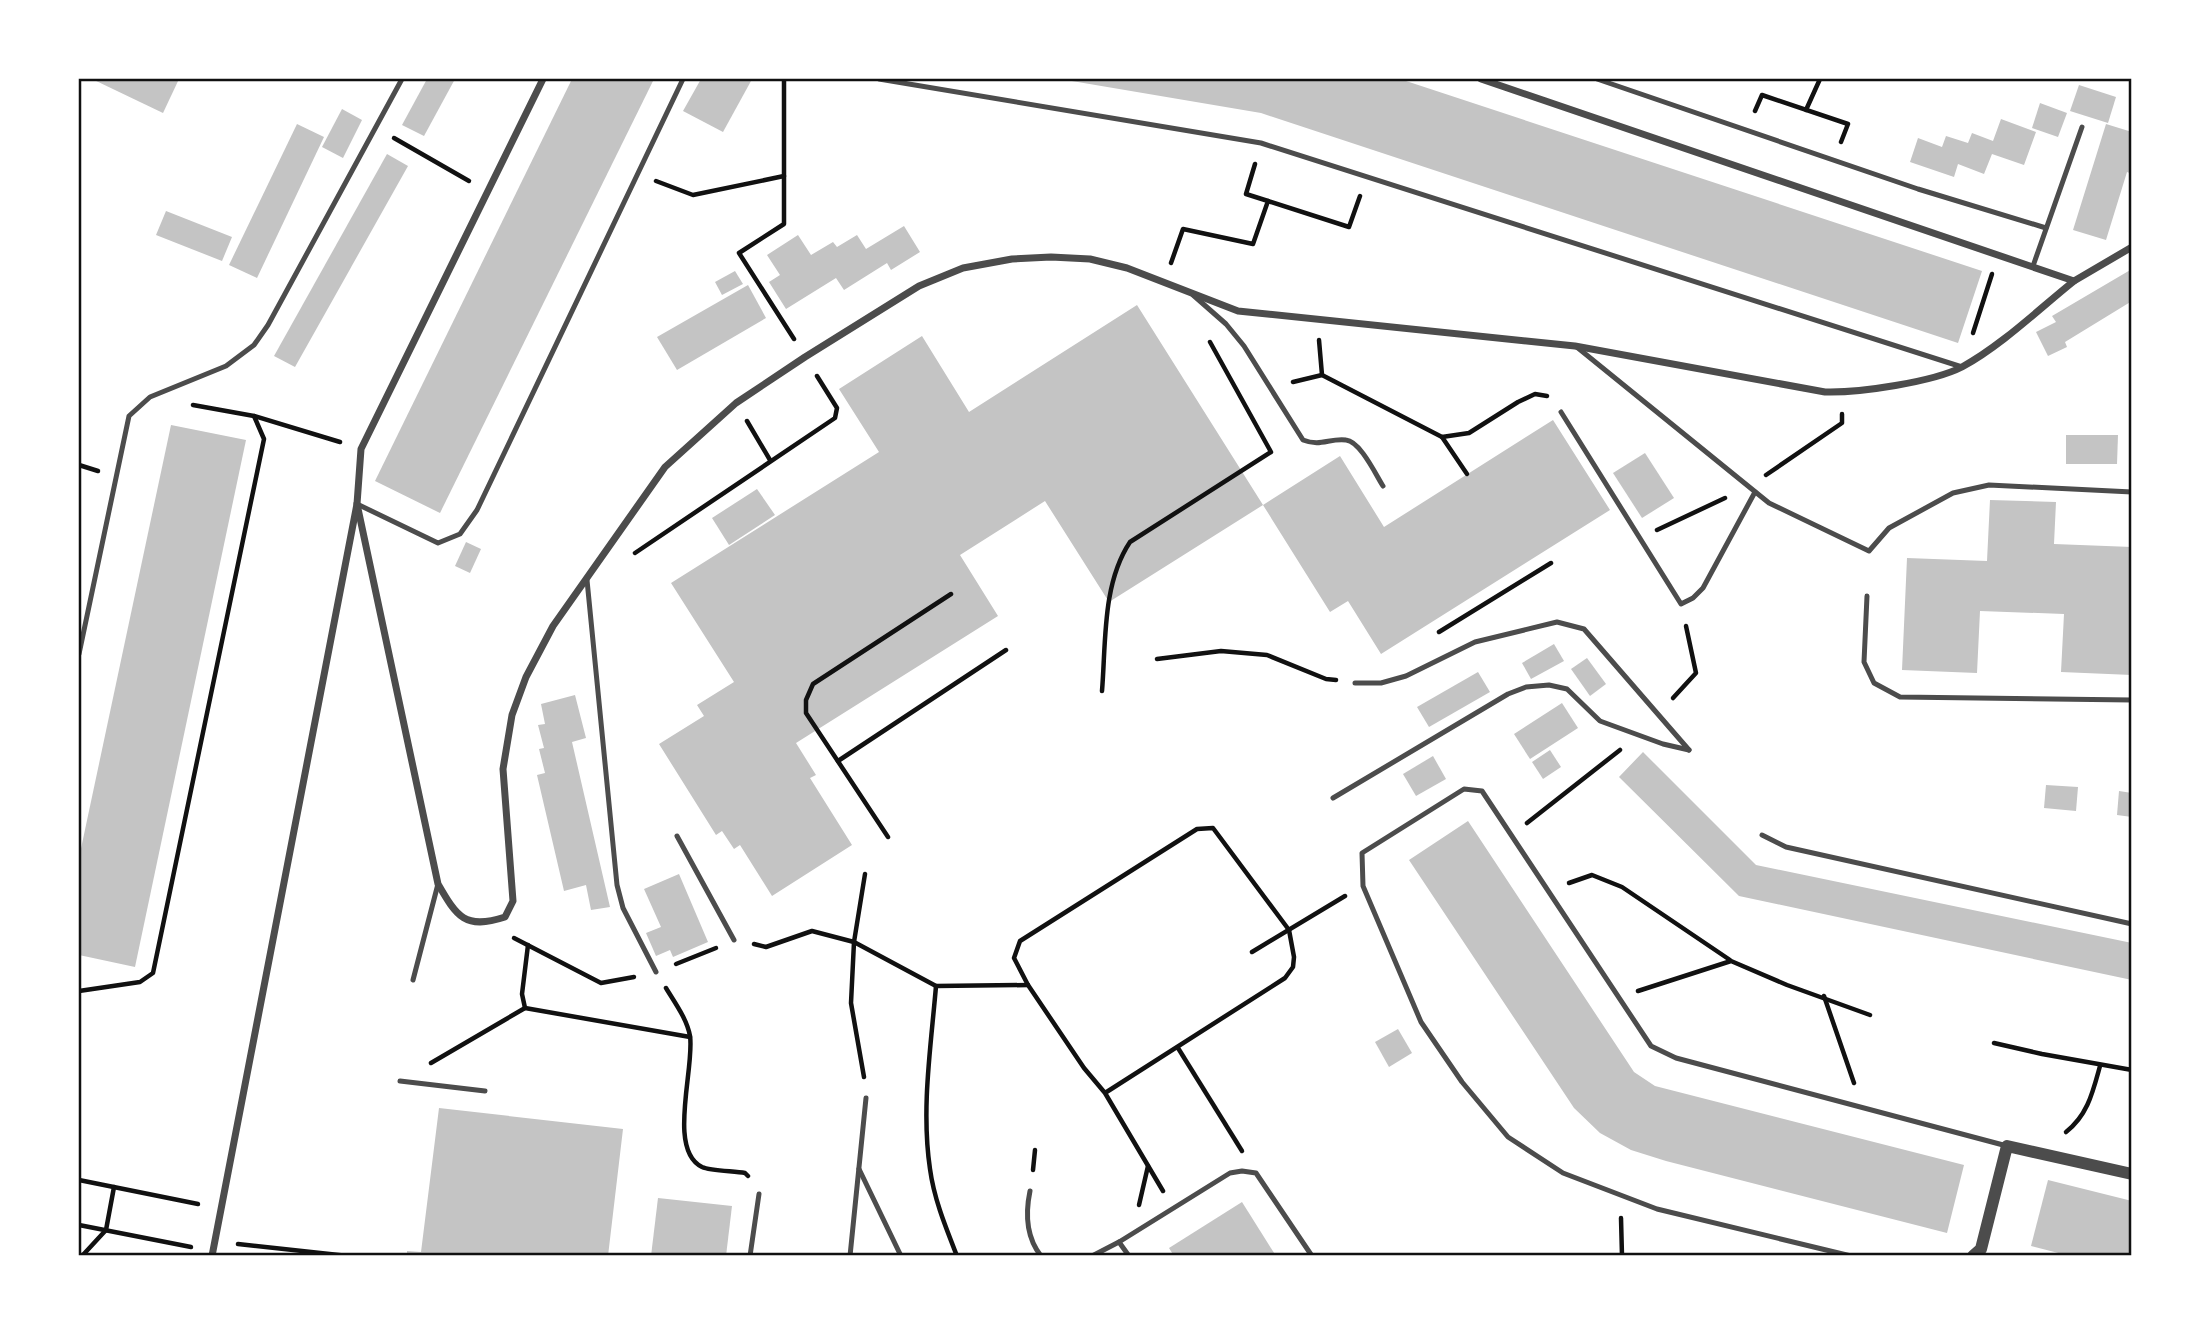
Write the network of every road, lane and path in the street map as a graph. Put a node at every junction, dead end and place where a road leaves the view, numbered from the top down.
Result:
1 (402, 79) edge
2 (543, 79) edge
3 (684, 79) edge
4 (783, 79) edge
5 (879, 79) edge
6 (1480, 79) edge
7 (1597, 79) edge
8 (1820, 79) edge
9 (1806, 110) junction
10 (1847, 124) dead end
11 (2082, 127) dead end
12 (1748, 130) junction
13 (1261, 143) junction
14 (417, 152) dead end
15 (637, 174) junction
16 (784, 176) junction
17 (1367, 177) junction
18 (488, 191) junction
19 (1268, 201) junction
20 (2046, 228) junction
21 (2132, 247) edge
22 (1998, 254) junction
23 (2033, 266) junction
24 (2074, 281) junction
25 (1164, 283) junction
26 (1191, 293) junction
27 (1317, 318) junction
28 (1204, 332) dead end
29 (1972, 333) dead end
30 (1575, 346) junction
31 (805, 357) junction
32 (1962, 367) junction
33 (1322, 375) junction
34 (1271, 387) junction
35 (1844, 393) junction
36 (150, 397) junction
37 (736, 402) junction
38 (1518, 402) dead end
39 (1561, 412) dead end
40 (254, 416) junction
41 (1442, 437) junction
42 (361, 449) junction
43 (770, 460) junction
44 (1467, 474) dead end
45 (1383, 486) dead end
46 (1749, 486) junction
47 (1755, 492) junction
48 (2132, 492) edge
49 (357, 504) junction
50 (1657, 530) dead end
51 (633, 554) dead end
52 (1550, 564) dead end
53 (587, 580) junction
54 (951, 594) dead end
55 (1867, 596) dead end
56 (1485, 604) dead end
57 (1681, 604) junction
58 (1006, 650) dead end
59 (79, 654) edge
60 (1157, 659) dead end
61 (1326, 679) dead end
62 (1355, 683) dead end
63 (1102, 691) dead end
64 (2132, 699) edge
65 (1659, 714) junction
66 (838, 761) junction
67 (1604, 764) dead end
68 (1333, 798) dead end
69 (1762, 835) dead end
70 (677, 836) dead end
71 (1510, 836) junction
72 (888, 837) dead end
73 (865, 874) dead end
74 (438, 884) junction
75 (1546, 890) junction
76 (1345, 896) dead end
77 (486, 923) junction
78 (2132, 924) edge
79 (1289, 930) junction
80 (734, 940) joint
81 (854, 942) junction
82 (528, 945) junction
83 (1252, 952) dead end
84 (1731, 961) junction
85 (656, 972) joint
86 (413, 980) dead end
87 (601, 983) dead end
88 (1028, 985) junction
89 (936, 986) junction
90 (79, 990) edge
91 (1824, 996) junction
92 (1618, 998) junction
93 (525, 1008) junction
94 (1870, 1015) dead end
95 (690, 1038) junction
96 (1994, 1043) dead end
97 (1178, 1048) junction
98 (2100, 1066) junction
99 (2132, 1070) edge
100 (400, 1081) joint
101 (485, 1091) dead end
102 (1105, 1093) junction
103 (866, 1098) joint
104 (1862, 1107) junction
105 (1224, 1122) dead end
106 (2007, 1146) junction
107 (2041, 1153) junction
108 (1148, 1165) dead end
109 (859, 1169) junction
110 (2132, 1174) edge
111 (79, 1180) edge
112 (114, 1187) junction
113 (1030, 1191) dead end
114 (758, 1194) joint
115 (1620, 1196) junction
116 (220, 1208) junction
117 (79, 1225) edge
118 (106, 1230) junction
119 (214, 1241) junction
120 (1119, 1242) junction
121 (212, 1254) edge
122 (82, 1256) edge
123 (348, 1256) edge
124 (750, 1256) edge
125 (849, 1256) edge
126 (901, 1256) edge
127 (957, 1256) edge
128 (1041, 1256) edge
129 (1092, 1256) edge
130 (1129, 1256) edge
131 (1312, 1256) edge
132 (1622, 1256) edge
133 (1851, 1256) edge
134 (1973, 1256) edge

1 - 36 lane
2 - 18 street
3 - 15 lane
4 - 16 path
5 - 13 lane
6 - 22 street
7 - 12 lane
8 - 9 path
9 - 10 path
9 - 12 path
11 - 20 lane
12 - 20 lane
13 - 17 lane
13 - 19 path
14 - 18 path
15 - 16 path
15 - 49 lane
16 - 31 path
17 - 19 path
17 - 32 lane
18 - 42 street
19 - 25 path
20 - 23 lane
21 - 24 street
22 - 23 street
22 - 29 path
23 - 24 street
24 - 32 street
25 - 26 street
25 - 31 street
26 - 27 street
26 - 34 lane
27 - 30 street
27 - 33 path
28 - 63 path
30 - 35 street
30 - 46 lane
31 - 37 street
31 - 43 path
32 - 35 street
33 - 34 path
33 - 41 path
34 - 45 lane
35 - 46 path
36 - 40 path
36 - 59 lane
37 - 43 path
37 - 53 street
38 - 41 path
39 - 57 lane
40 - 42 path
40 - 90 path
41 - 44 path
42 - 49 street
43 - 51 path
46 - 47 lane
46 - 50 path
47 - 48 lane
47 - 57 lane
49 - 74 street
49 - 116 street
52 - 56 path
53 - 77 street
53 - 85 lane
54 - 66 path
55 - 64 lane
57 - 65 path
58 - 66 path
60 - 61 path
62 - 65 lane
65 - 68 lane
66 - 72 path
67 - 71 path
69 - 78 lane
70 - 80 lane
71 - 75 lane
71 - 115 lane
73 - 81 path
74 - 77 street
74 - 86 lane
75 - 84 path
75 - 92 lane
76 - 79 path
77 - 82 path
79 - 83 path
79 - 88 path
79 - 97 path
80 - 81 path
81 - 89 path
81 - 103 path
82 - 87 path
82 - 93 path
84 - 91 path
84 - 92 path
85 - 95 path
88 - 89 path
88 - 102 path
89 - 127 path
91 - 94 path
91 - 104 path
92 - 104 lane
93 - 95 path
93 - 100 path
95 - 114 path
96 - 98 path
97 - 102 path
97 - 105 path
98 - 99 path
98 - 107 path
100 - 101 lane
102 - 108 path
103 - 109 lane
104 - 106 lane
106 - 107 street
106 - 134 street
107 - 110 street
109 - 125 lane
109 - 126 lane
111 - 112 path
112 - 116 path
112 - 118 path
113 - 128 lane
114 - 124 lane
115 - 132 path
115 - 133 lane
116 - 119 street
117 - 118 path
118 - 121 path
118 - 122 path
119 - 121 street
119 - 123 path
120 - 129 lane
120 - 130 lane
120 - 131 lane

